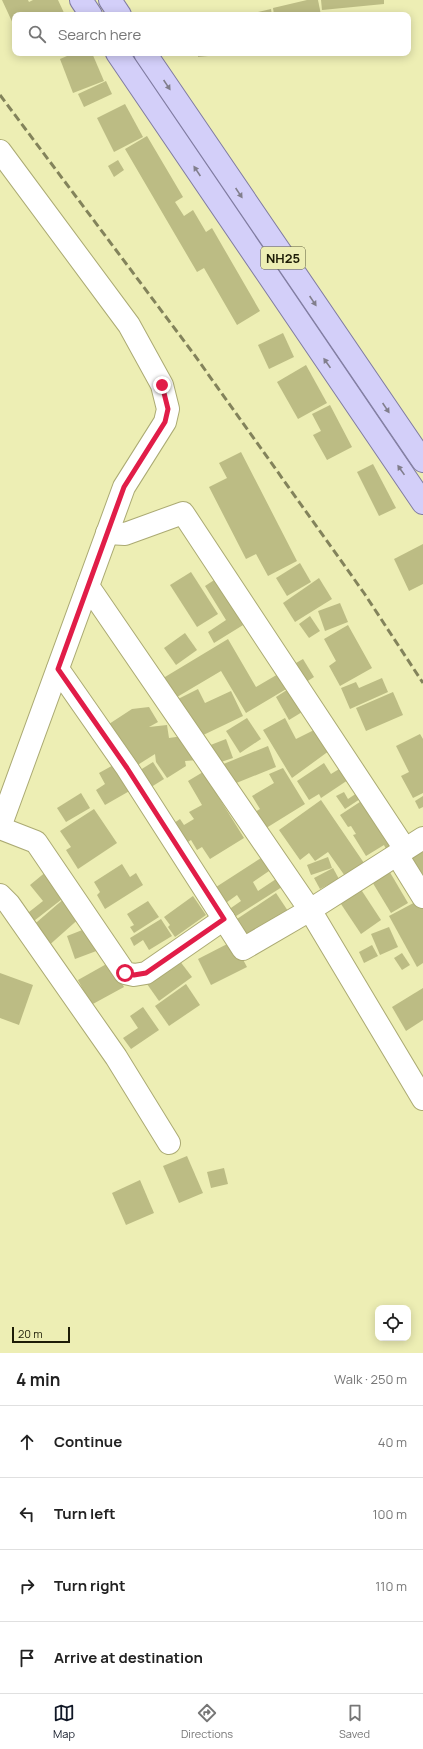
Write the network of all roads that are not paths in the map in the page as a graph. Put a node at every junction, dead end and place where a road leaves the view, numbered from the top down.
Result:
1 (81, 0) edge
2 (110, 0) edge
3 (89, 12) edge
4 (118, 12) edge
5 (119, 56) edge
6 (147, 56) edge
7 (0, 151) edge
8 (423, 461) edge
9 (423, 503) edge
10 (107, 533) junction
11 (88, 586) junction
12 (58, 669) junction
13 (0, 827) edge
14 (408, 848) edge
15 (0, 895) edge
16 (423, 896) edge
17 (310, 910) junction
18 (224, 919) junction
19 (423, 1099) edge
20 (169, 1143) dead end

1 - 3 main road
2 - 4 main road
9 -> 5 main road, NH25
6 -> 8 main road, NH25
7 - 10 street
10 - 11 street
10 - 14 street
11 - 12 street
11 - 17 street
12 - 13 street
12 - 18 street
13 - 18 street
14 - 16 street
14 - 17 street
15 - 20 street
17 - 18 street
17 - 19 street

